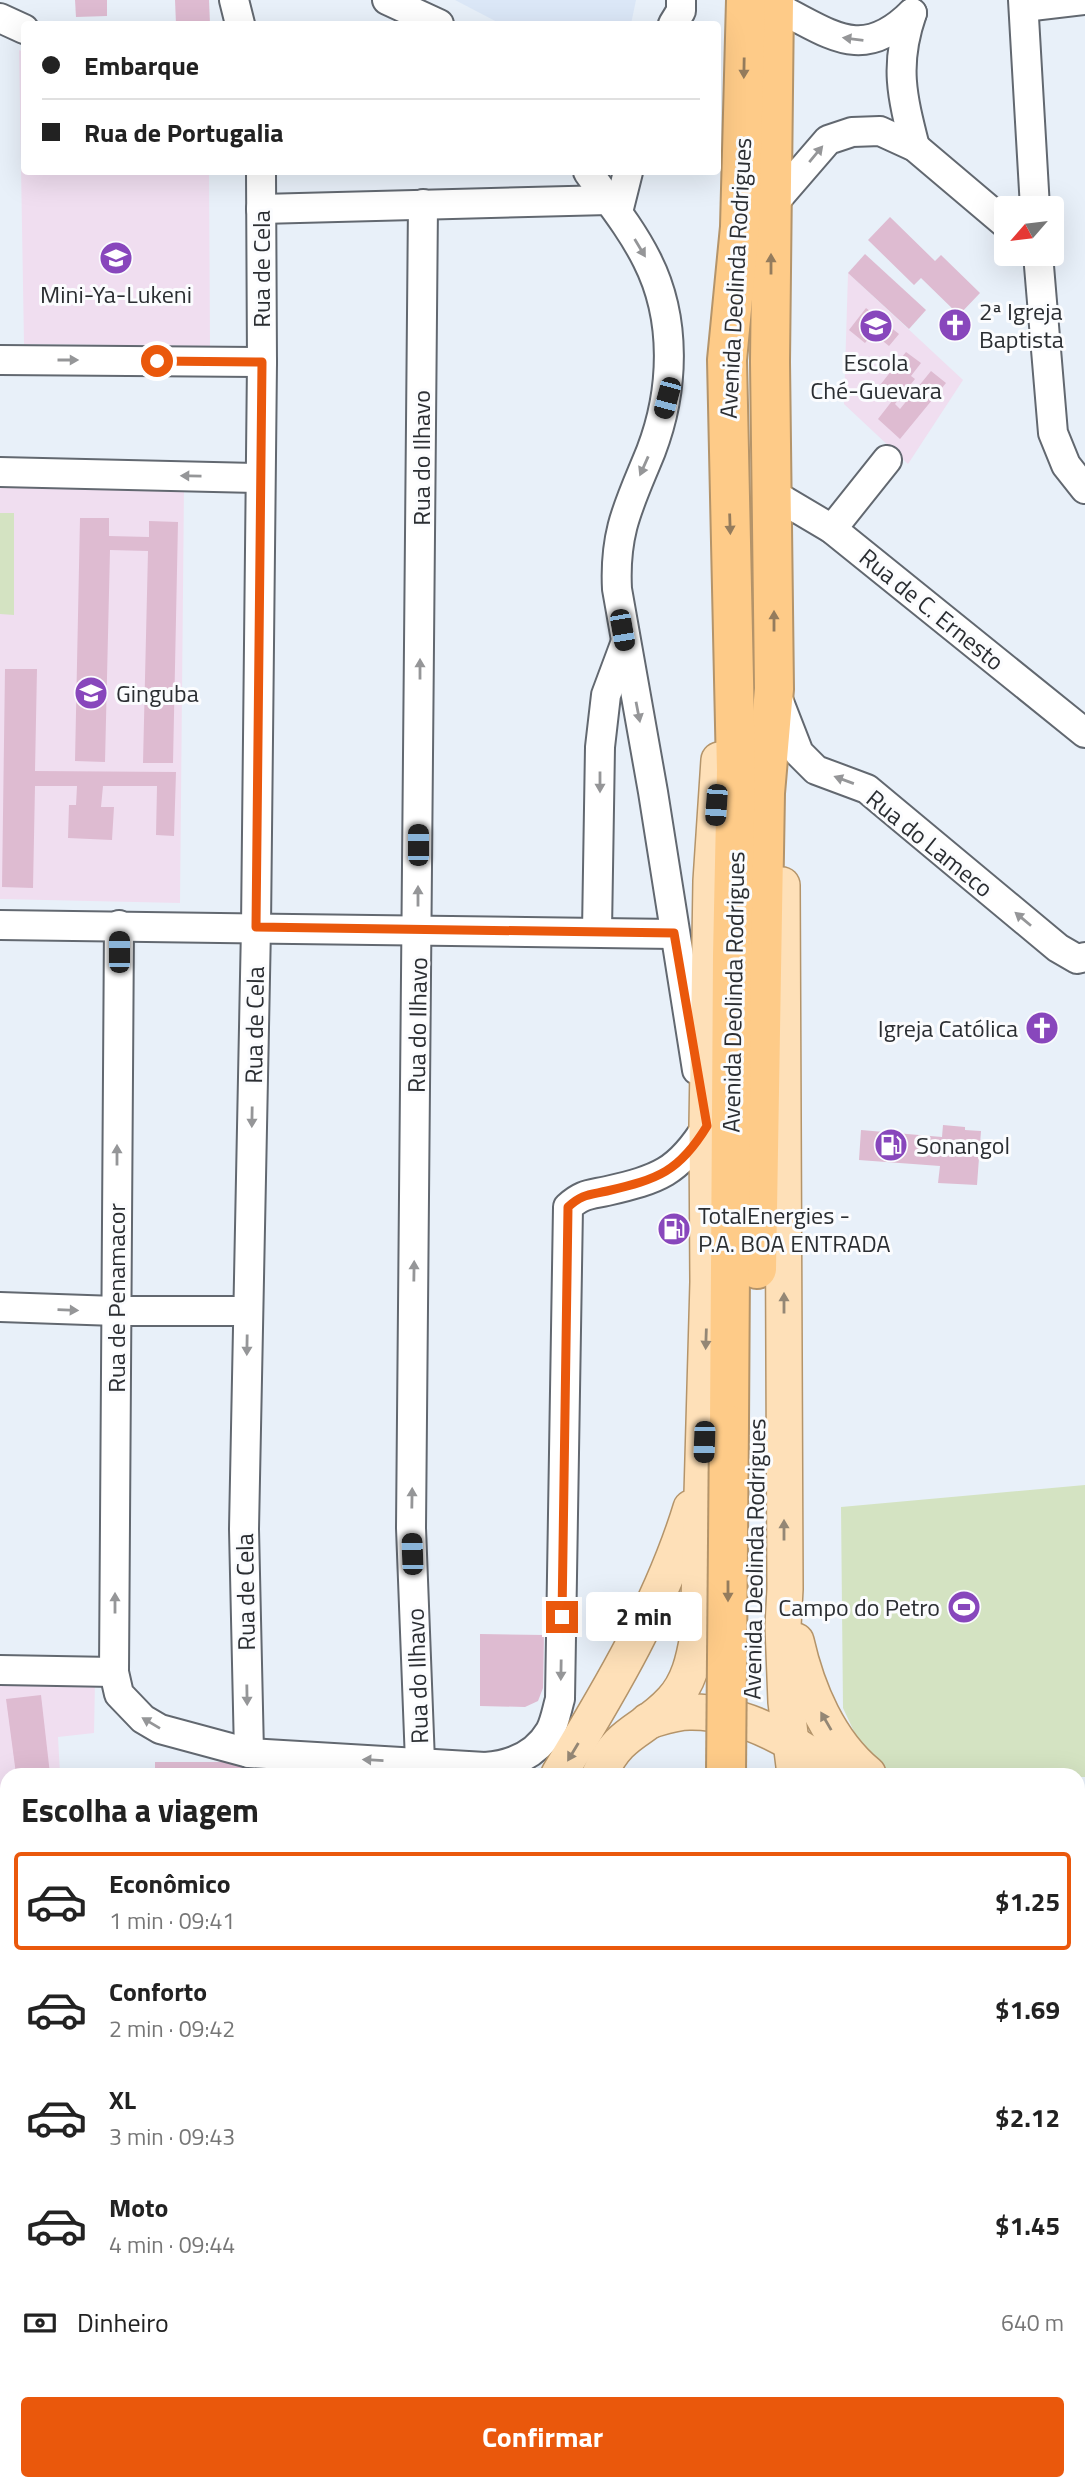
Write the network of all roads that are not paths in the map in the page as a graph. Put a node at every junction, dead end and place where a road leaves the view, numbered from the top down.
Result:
1 (234, 0) edge
2 (387, 0) edge
3 (1085, 0) edge
4 (765, 2) edge
5 (1023, 3) edge
6 (913, 6) edge
7 (0, 18) edge
8 (239, 21) edge
9 (432, 21) edge
10 (21, 28) edge
11 (915, 147) junction
12 (261, 175) edge
13 (590, 175) edge
14 (627, 175) edge
15 (1034, 196) edge
16 (423, 204) junction
17 (613, 206) junction
18 (771, 206) junction
19 (261, 209) junction
20 (994, 214) edge
21 (1037, 266) edge
22 (0, 360) edge
23 (262, 362) junction
24 (887, 460) dead end
25 (0, 472) edge
26 (259, 478) junction
27 (1085, 489) edge
28 (773, 494) junction
29 (832, 529) junction
30 (625, 644) junction
31 (735, 685) junction
32 (774, 689) junction
33 (1085, 733) edge
34 (0, 925) edge
35 (119, 925) junction
36 (256, 927) junction
37 (418, 929) junction
38 (597, 931) junction
39 (674, 933) junction
40 (1081, 958) edge
41 (707, 1126) junction
42 (0, 1307) edge
43 (116, 1311) junction
44 (248, 1311) junction
45 (730, 1423) junction
46 (785, 1589) junction
47 (0, 1670) edge
48 (114, 1672) junction
49 (648, 1721) junction
50 (248, 1753) junction
51 (794, 1760) edge
52 (420, 1762) junction
53 (562, 1768) edge
54 (601, 1768) edge
55 (726, 1768) edge
56 (751, 1768) edge
57 (828, 1768) edge
58 (862, 1768) edge

1 - 8 street
2 - 9 street
3 - 5 street
6 -> 4 street
4 - 18 highway, Avenida Deolinda Rodrigues
4 -> 31 highway, Avenida Deolinda Rodrigues
5 - 15 street
6 - 11 street
7 - 10 street
18 -> 11 street
11 - 20 street
12 - 19 street, Rua de Cela
13 - 17 street
14 - 17 street
16 - 17 street
16 - 19 street
37 -> 16 street, Rua do Ilhavo
17 -> 30 street
28 -> 18 highway, Avenida Deolinda Rodrigues
19 - 23 street, Rua de Cela
21 - 27 street
22 -> 23 street
23 - 26 street, Rua de Cela
24 - 29 street
26 -> 25 street
26 - 36 street, Rua de Cela
28 - 29 street, Rua de C. Ernesto
32 -> 28 highway, Avenida Deolinda Rodrigues
29 - 33 street, Rua de C. Ernesto
30 -> 38 street
30 -> 39 street
31 - 41 main road
31 - 45 highway, Avenida Deolinda Rodrigues
40 -> 32 street, Rua do Lameco
32 - 45 highway, Avenida Deolinda Rodrigues
46 -> 32 main road
34 - 35 street
35 - 36 street
43 -> 35 street, Rua de Penamacor
36 - 37 street
36 -> 44 street, Rua de Cela
37 - 38 street
52 -> 37 street, Rua do Ilhavo
38 - 39 street
39 - 41 street
41 -> 45 main road
41 -> 52 street
42 -> 43 street
43 - 44 street
48 -> 43 street, Rua de Penamacor
44 -> 50 street, Rua de Cela
45 - 49 main road
45 -> 53 main road
45 -> 55 highway, Avenida Deolinda Rodrigues, bridge
45 - 56 highway, Avenida Deolinda Rodrigues
46 - 51 main road
58 -> 46 main road
47 - 48 street
50 -> 48 street
49 - 51 main road
49 - 54 main road
52 -> 50 street
51 - 57 main road

